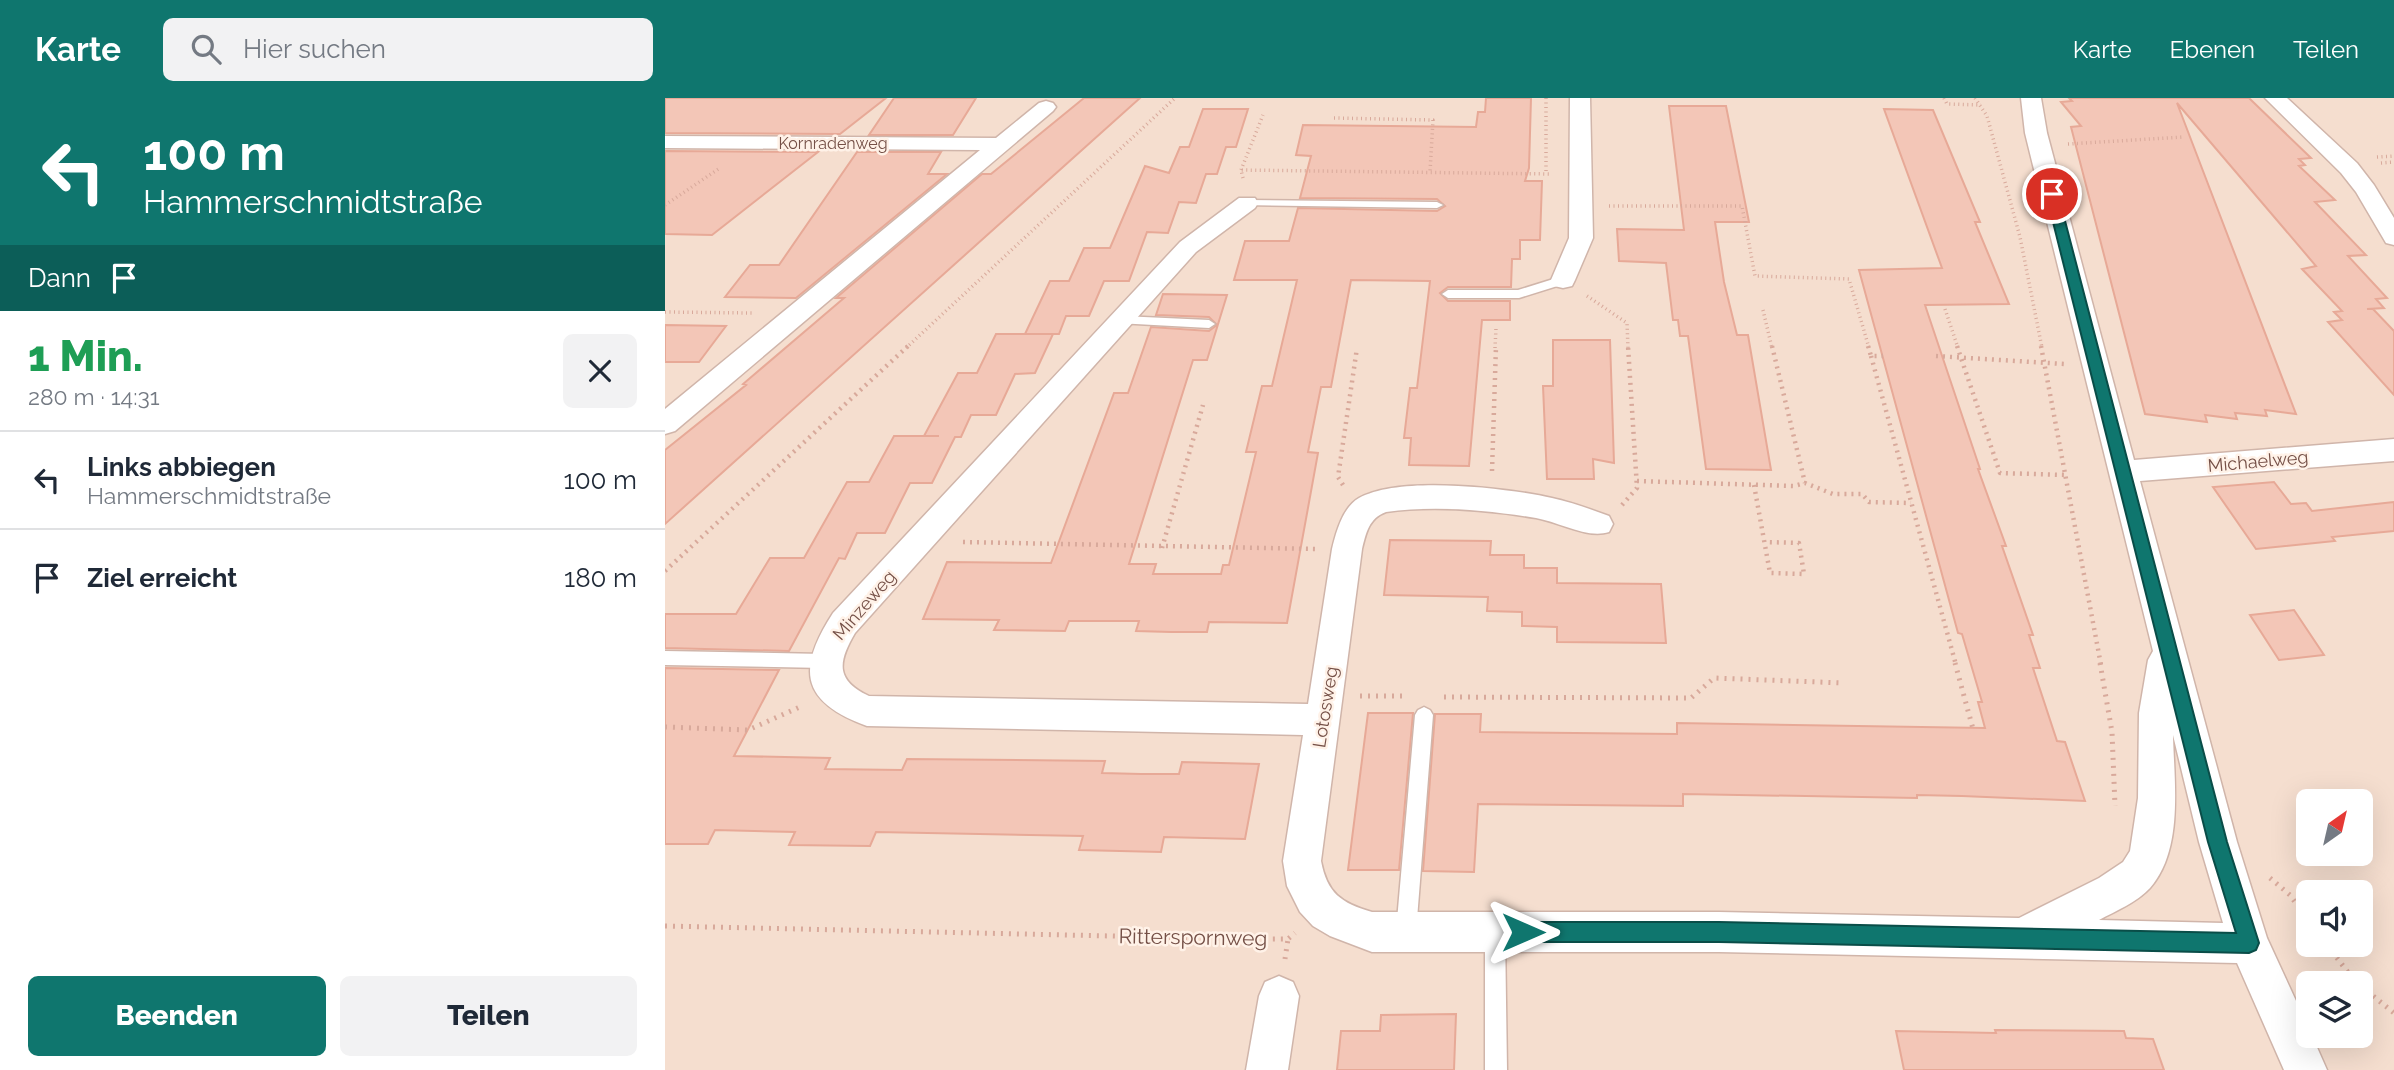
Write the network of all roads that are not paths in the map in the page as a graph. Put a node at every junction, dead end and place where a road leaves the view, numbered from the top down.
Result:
1 (1580, 98) edge
2 (2031, 98) edge
3 (2275, 98) edge
4 (1047, 107) dead end
5 (665, 142) edge
6 (1001, 144) junction
7 (1247, 203) joint
8 (1437, 205) dead end
9 (2394, 238) edge
10 (1563, 279) joint
11 (1448, 294) dead end
12 (1122, 320) junction
13 (1209, 324) dead end
14 (665, 424) edge
15 (2394, 450) edge
16 (2122, 472) junction
17 (1598, 524) road end
18 (2168, 649) junction
19 (665, 658) edge
20 (824, 661) junction
21 (1325, 708) junction
22 (1425, 715) dead end
23 (1406, 932) junction
24 (1495, 932) junction
25 (2022, 938) junction
26 (2249, 943) junction
27 (1279, 996) dead end
28 (1267, 1070) edge
29 (1496, 1070) edge
30 (2306, 1070) edge

1 - 10 street
2 - 16 street
3 - 9 street
4 - 6 street
5 - 6 street, Kornradenweg
6 - 14 street
7 - 8 lane
7 - 12 street, Minzeweg
10 - 11 lane
12 - 13 lane
12 - 20 street, Minzeweg
15 - 16 street, Michaelweg
16 - 18 street
17 - 21 street, Lotosweg
18 - 25 street
18 - 26 street
19 - 20 lane
20 - 21 street, Minzeweg
21 - 23 street, Lotosweg
22 - 23 lane
23 - 24 street
24 - 25 street
24 - 29 lane
25 - 26 street
26 - 30 street
27 - 28 street

